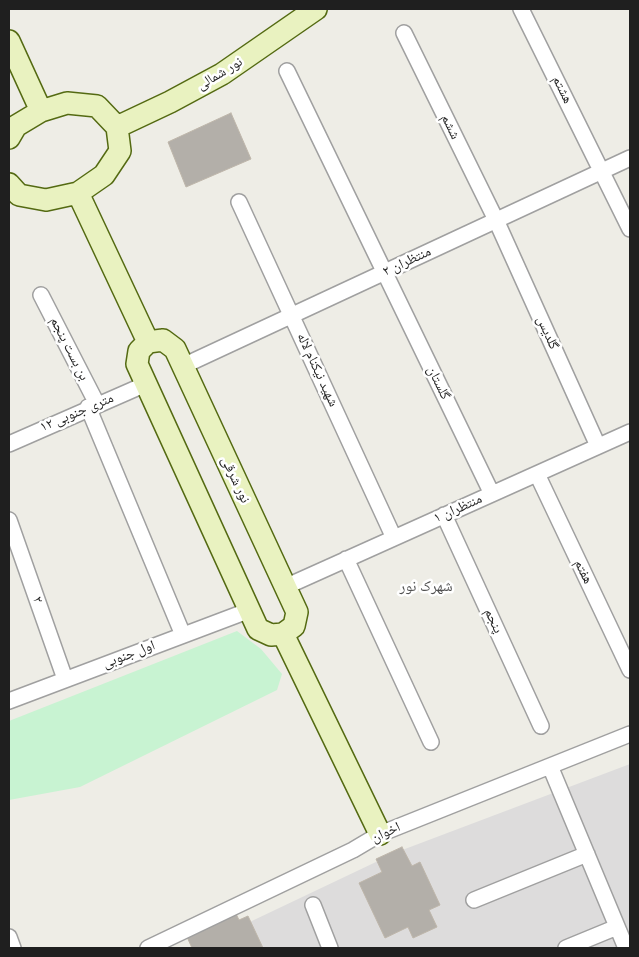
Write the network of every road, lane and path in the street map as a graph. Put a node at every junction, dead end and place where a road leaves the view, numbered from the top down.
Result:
1 (316, 9) edge
2 (522, 9) edge
3 (404, 33) dead end
4 (9, 41) edge
5 (287, 72) dead end
6 (41, 111) junction
7 (117, 127) junction
8 (9, 138) edge
9 (630, 158) edge
10 (602, 171) junction
11 (9, 184) edge
12 (78, 193) junction
13 (239, 202) dead end
14 (496, 220) junction
15 (630, 229) edge
16 (384, 272) junction
17 (41, 295) dead end
18 (292, 315) junction
19 (148, 342) junction
20 (183, 366) junction
21 (146, 384) junction
22 (93, 406) junction
23 (629, 435) edge
24 (9, 444) edge
25 (598, 446) junction
26 (536, 474) junction
27 (492, 494) junction
28 (444, 515) junction
29 (9, 520) edge
30 (394, 538) junction
31 (346, 559) junction
32 (285, 587) junction
33 (250, 610) junction
34 (283, 634) junction
35 (183, 635) junction
36 (630, 670) edge
37 (66, 679) junction
38 (9, 700) edge
39 (541, 726) dead end
40 (630, 734) edge
41 (431, 742) dead end
42 (550, 766) junction
43 (380, 834) junction
44 (586, 854) junction
45 (474, 900) dead end
46 (313, 906) dead end
47 (617, 928) junction
48 (9, 937) edge
49 (13, 948) edge
50 (148, 948) edge
51 (330, 948) edge
52 (566, 948) edge
53 (626, 948) edge

1 - 7 street, نور شمالی
2 - 10 street, هشتم
3 - 14 street, ششم
4 - 6 street
5 - 16 street, گلستان
6 - 7 street
6 - 8 street
7 - 12 street
9 - 10 street, منتظران ۲
10 - 14 street, منتظران ۲
10 - 15 street, هشتم
11 - 12 street
12 - 19 street
13 - 18 street, شهید نیکنام لاله
14 - 16 street, منتظران ۲
14 - 25 street, گلدیس
16 - 18 street, منتظران ۲
16 - 27 street, گلستان
17 - 22 street, بن بست پنجم
18 - 20 street, منتظران ۲
18 - 30 street, شهید نیکنام لاله
19 - 20 street, نور شرقی
19 - 21 street
20 - 32 street, نور شرقی
21 - 22 street, ۱۲ متری جنوبی
21 - 33 street
22 - 24 street, ۱۲ متری جنوبی
22 - 35 street, بن بست پنجم
23 - 25 street, منتظران ۱
25 - 26 street, منتظران ۱
26 - 27 street, منتظران ۱
26 - 36 street, هفتم
27 - 28 street, منتظران ۱
28 - 30 street, منتظران ۱
28 - 39 street, پنجم
29 - 37 street, ۲
30 - 31 street, منتظران ۱
31 - 32 street, منتظران ۱
31 - 41 street
32 - 34 street, نور شرقی
33 - 34 street
33 - 35 street, اول جنوبی
34 - 43 street
35 - 37 street, اول جنوبی
37 - 38 street, اول جنوبی
40 - 42 street, اخوان
42 - 43 street, اخوان
42 - 44 street
43 - 50 street, اخوان
44 - 45 street
44 - 47 street
46 - 51 street
47 - 52 street
47 - 53 street
48 - 49 street

